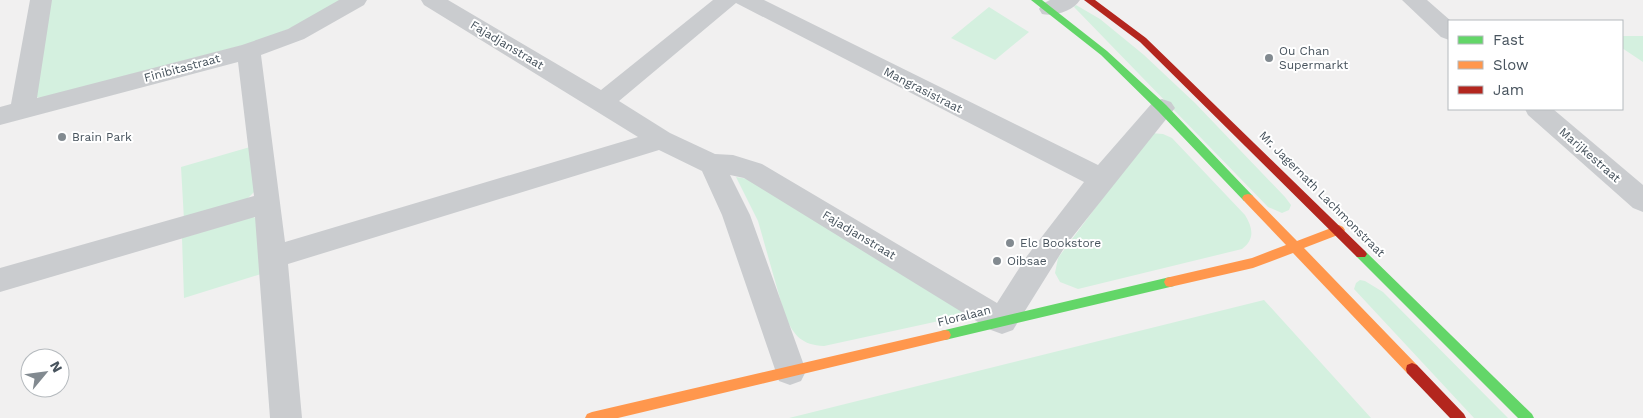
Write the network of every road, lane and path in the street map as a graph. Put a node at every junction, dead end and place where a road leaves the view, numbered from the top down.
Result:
1 (41, 0) edge
2 (356, 0) edge
3 (432, 0) edge
4 (727, 0) edge
5 (746, 0) edge
6 (1089, 0) edge
7 (1413, 0) edge
8 (1052, 3) edge
9 (1448, 31) edge
10 (249, 50) junction
11 (602, 102) junction
12 (1162, 108) junction
13 (1538, 110) edge
14 (11, 113) edge
15 (661, 140) junction
16 (712, 164) junction
17 (1101, 179) junction
18 (1643, 201) edge
19 (268, 203) junction
20 (1339, 230) junction
21 (1296, 248) junction
22 (274, 257) junction
23 (0, 280) edge
24 (1002, 321) junction
25 (790, 372) junction
26 (286, 418) edge
27 (592, 418) edge
28 (1459, 418) edge
29 (1528, 418) edge

1 - 14 street
2 - 10 street, Finibitastraat
3 - 11 street, Fajadjanstraat
4 - 11 street
5 - 17 street, Mangrasistraat
6 - 20 main road, Mr. Jagernath Lachmonstraat
7 - 9 street
8 - 12 main road
10 - 14 street, Finibitastraat
10 - 19 street
11 - 15 street, Fajadjanstraat
12 - 17 street
12 - 21 main road
13 - 18 street, Marijkestraat
15 - 16 street, Fajadjanstraat
15 - 22 street
16 - 24 street, Fajadjanstraat
16 - 25 street
17 - 24 street
19 - 22 street
19 - 23 street
20 - 21 main road, Floralaan
20 - 29 main road, Mr. Jagernath Lachmonstraat
21 - 24 main road, Floralaan
21 - 28 main road
22 - 26 street
24 - 25 main road, Floralaan
25 - 27 main road, Floralaan

